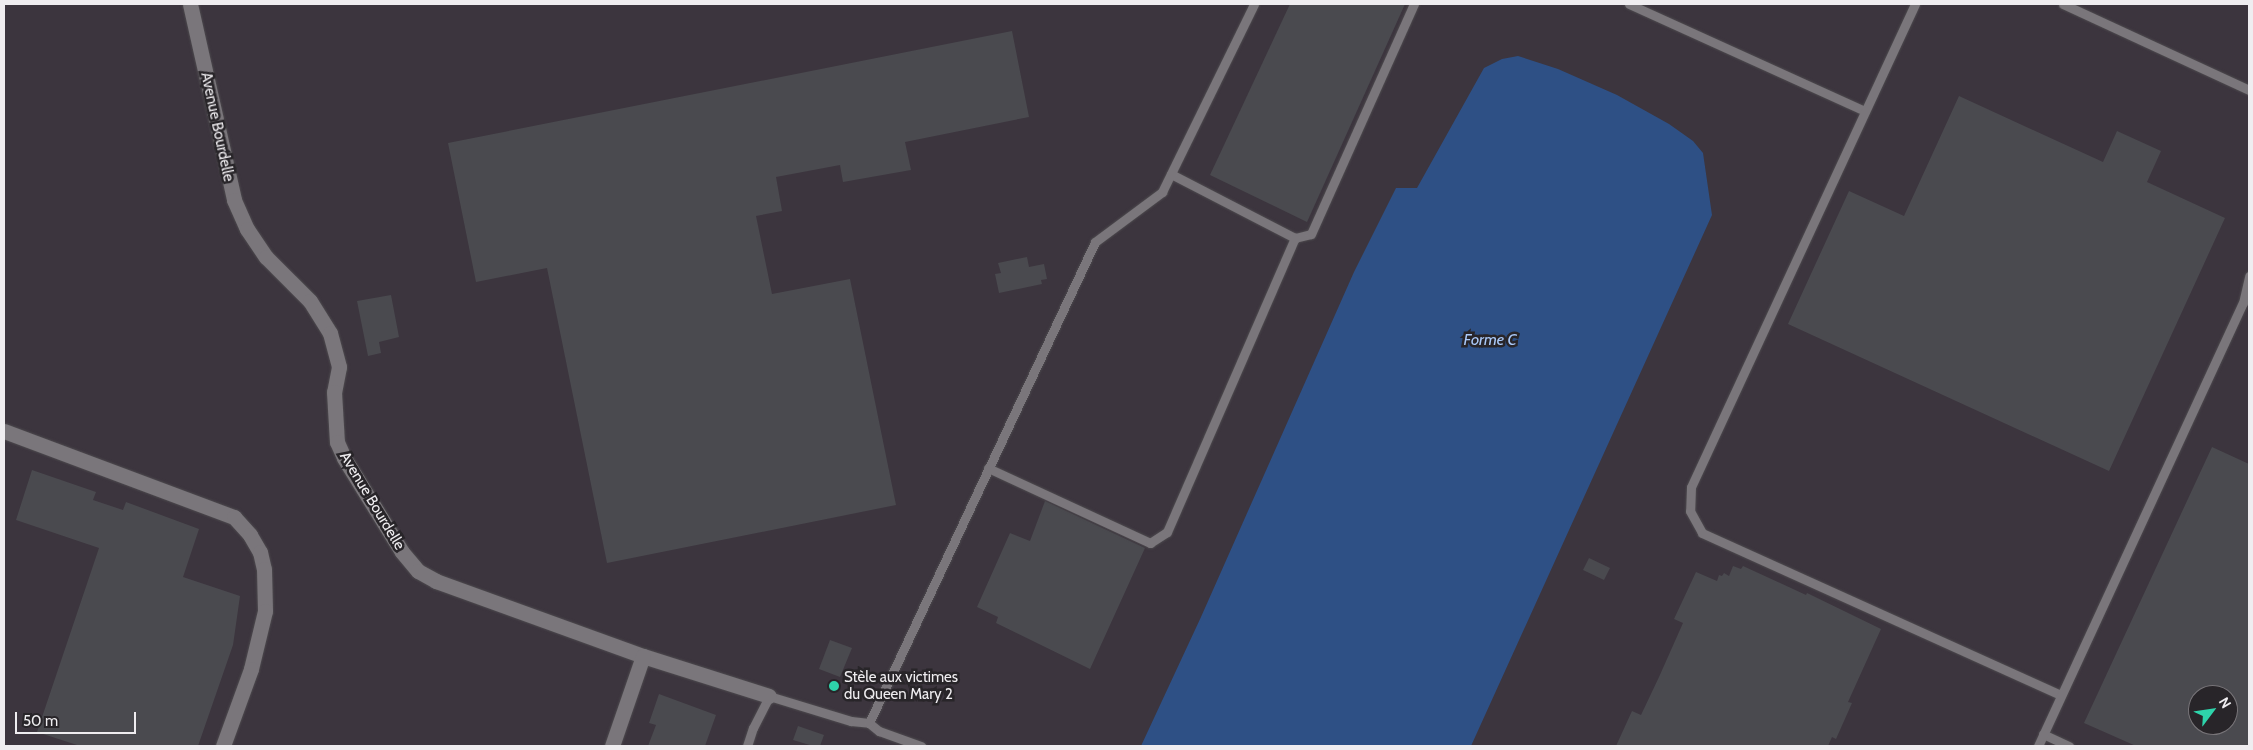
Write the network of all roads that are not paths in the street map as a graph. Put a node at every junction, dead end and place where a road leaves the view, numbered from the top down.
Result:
1 (190, 4) edge
2 (1254, 4) edge
3 (1414, 4) edge
4 (1628, 4) edge
5 (1915, 4) edge
6 (2063, 4) edge
7 (2249, 90) edge
8 (1865, 110) junction
9 (1171, 174) junction
10 (1295, 238) junction
11 (2249, 276) edge
12 (4, 431) edge
13 (988, 468) junction
14 (643, 656) junction
15 (769, 696) junction
16 (2060, 696) junction
17 (869, 723) junction
18 (2043, 734) junction
19 (223, 746) edge
20 (612, 746) edge
21 (747, 746) edge
22 (921, 746) edge
23 (2038, 746) edge
24 (2069, 746) edge

1 - 14 street, Avenue Bourdelle
2 - 9 lane
3 - 10 lane
4 - 8 lane
5 - 8 lane
6 - 7 lane
8 - 16 lane
9 - 10 lane
9 - 13 lane
10 - 13 lane
11 - 16 lane
12 - 19 street
13 - 17 lane
14 - 15 street, Avenue Bourdelle
14 - 20 street
15 - 17 lane
15 - 21 lane
16 - 18 lane
17 - 22 lane
18 - 23 lane
18 - 24 lane

